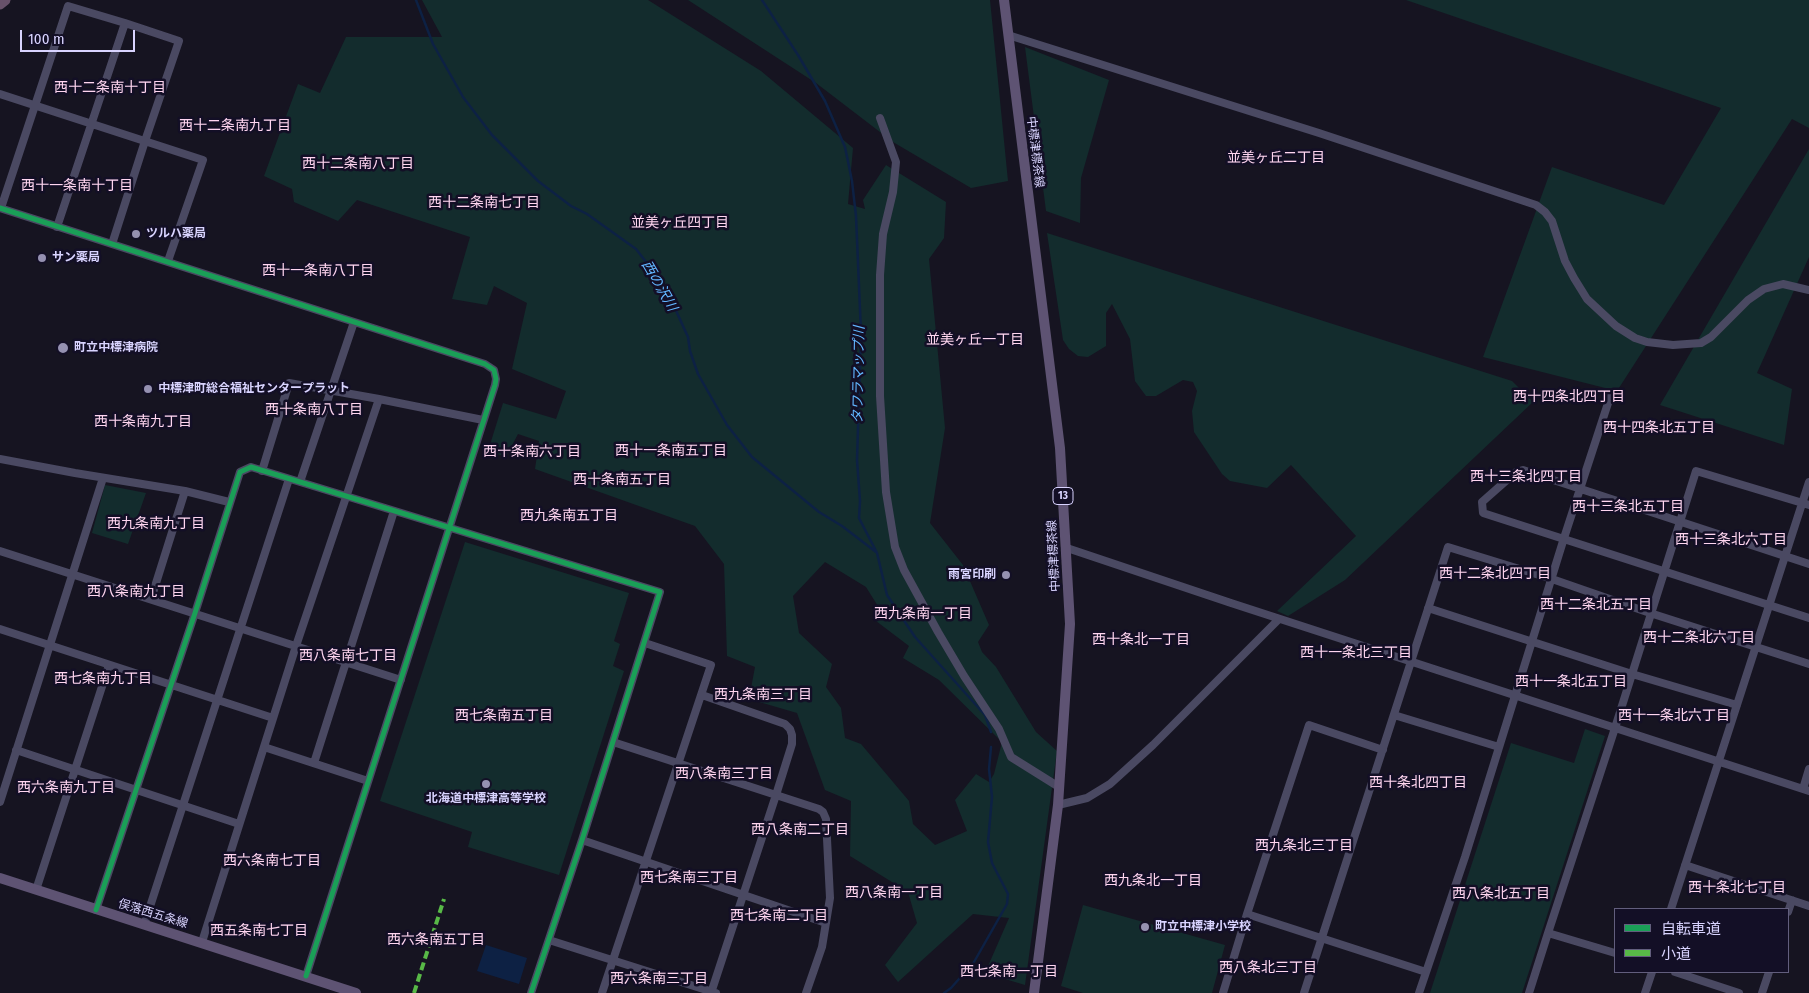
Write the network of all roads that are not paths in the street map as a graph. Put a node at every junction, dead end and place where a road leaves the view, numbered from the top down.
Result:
1 (5, 0) edge
2 (1004, 0) edge
3 (0, 4) edge
4 (125, 23) junction
5 (1008, 35) junction
6 (0, 94) edge
7 (36, 105) junction
8 (880, 118) dead end
9 (92, 124) junction
10 (145, 141) junction
11 (0, 208) edge
12 (58, 227) junction
13 (112, 244) junction
14 (168, 261) junction
15 (1809, 290) edge
16 (354, 322) junction
17 (330, 390) junction
18 (1610, 397) dead end
19 (379, 398) junction
20 (483, 420) junction
21 (0, 459) edge
22 (262, 471) junction
23 (103, 478) junction
24 (289, 479) junction
25 (300, 482) junction
26 (1809, 482) edge
27 (1581, 490) junction
28 (185, 491) junction
29 (346, 496) junction
30 (230, 502) junction
31 (1806, 504) edge
32 (394, 511) junction
33 (1679, 522) junction
34 (449, 528) junction
35 (1564, 538) junction
36 (1067, 548) junction
37 (0, 551) edge
38 (1785, 556) junction
39 (1809, 564) edge
40 (1663, 572) junction
41 (73, 574) junction
42 (1552, 579) junction
43 (151, 599) junction
44 (1770, 606) junction
45 (1428, 608) junction
46 (195, 614) junction
47 (1650, 614) junction
48 (1809, 618) edge
49 (1279, 619) junction
50 (241, 628) junction
51 (0, 629) edge
52 (1533, 641) junction
53 (645, 643) junction
54 (49, 646) junction
55 (296, 646) junction
56 (1756, 646) junction
57 (346, 662) junction
58 (1412, 662) junction
59 (1809, 664) edge
60 (109, 665) junction
61 (1632, 674) junction
62 (400, 680) junction
63 (170, 685) junction
64 (702, 695) junction
65 (1515, 695) junction
66 (217, 700) junction
67 (1737, 705) junction
68 (1394, 715) junction
69 (273, 718) junction
70 (1615, 728) junction
71 (613, 742) junction
72 (264, 747) junction
73 (1499, 747) junction
74 (16, 750) junction
75 (1382, 750) junction
76 (1718, 761) junction
77 (314, 763) junction
78 (678, 764) junction
79 (74, 770) junction
80 (1809, 770) edge
81 (368, 781) junction
82 (1059, 786) junction
83 (136, 790) junction
84 (1806, 790) edge
85 (776, 795) junction
86 (0, 802) edge
87 (1058, 805) junction
88 (183, 806) junction
89 (240, 824) junction
90 (582, 840) junction
91 (646, 862) junction
92 (1684, 865) junction
93 (0, 878) edge
94 (36, 890) junction
95 (743, 895) junction
96 (1792, 900) junction
97 (1809, 906) edge
98 (1671, 908) edge
99 (1789, 909) edge
100 (96, 910) junction
101 (1247, 914) junction
102 (826, 923) junction
103 (144, 925) junction
104 (1548, 933) junction
105 (1321, 937) junction
106 (549, 940) junction
107 (202, 942) junction
108 (1614, 953) edge
109 (614, 961) junction
110 (1426, 972) junction
111 (1652, 973) edge
112 (1678, 973) edge
113 (1769, 973) edge
114 (306, 976) junction
115 (713, 992) edge
116 (1036, 992) edge
117 (356, 993) edge
118 (531, 993) edge
119 (602, 993) edge
120 (806, 993) edge
121 (1223, 993) edge
122 (1304, 993) edge
123 (1419, 993) edge
124 (1529, 993) edge
125 (1645, 993) edge
126 (1739, 993) edge
127 (1762, 993) edge

1 - 3 highway
2 - 5 main road, 中標津標茶線 / 13
4 - 7 street
4 - 9 street
4 - 10 street
5 - 15 street
5 - 36 main road, 中標津標茶線 / 13
6 - 7 street
7 - 9 street
7 - 11 street
8 - 82 street
9 - 10 street
9 - 12 street
10 - 13 street
10 - 14 street
11 - 12 street
12 - 13 street
13 - 14 street
14 - 16 street
16 - 17 street
16 - 20 street
17 - 19 street
17 - 22 street
17 - 25 street
18 - 27 street
19 - 20 street
19 - 29 street
20 - 34 street
21 - 23 street
22 - 24 street
22 - 30 street
23 - 28 street
23 - 41 street
24 - 25 street
24 - 50 street
25 - 29 street
26 - 31 street
27 - 33 street
27 - 35 street
27 - 35 street
28 - 30 street
28 - 43 street
29 - 32 street
29 - 55 street
30 - 46 street
31 - 33 street
31 - 38 street
32 - 34 street
32 - 57 street
33 - 38 street
33 - 40 street
34 - 53 street
34 - 62 street
35 - 40 street
35 - 42 street
36 - 49 street
36 - 82 main road, 中標津標茶線 / 13
37 - 41 street
38 - 39 street
38 - 44 street
40 - 44 street
40 - 47 street
41 - 43 street
41 - 54 street
42 - 45 street
42 - 47 street
42 - 52 street
43 - 46 street
44 - 48 street
44 - 56 street
45 - 52 street
45 - 58 street
46 - 50 street
46 - 63 street
47 - 56 street
47 - 61 street
49 - 58 street
49 - 87 street
50 - 55 street
50 - 66 street
51 - 54 street
52 - 61 street
52 - 65 street
53 - 64 street
53 - 71 street
54 - 60 street
54 - 74 street
55 - 57 street
55 - 69 street
56 - 59 street
56 - 67 street
57 - 62 street
57 - 77 street
58 - 65 street
58 - 68 street
60 - 63 street
60 - 79 street
61 - 67 street
61 - 70 street
62 - 81 street
63 - 66 street
63 - 83 street
64 - 78 street
64 - 85 street
65 - 70 street
65 - 73 street
66 - 69 street
66 - 88 street
67 - 76 street
68 - 73 street
68 - 75 street
69 - 72 street
70 - 76 street
70 - 104 street
71 - 78 street
71 - 90 street
72 - 77 street
72 - 89 street
73 - 110 street
74 - 79 street
74 - 86 street
75 - 101 street
75 - 105 street
76 - 84 street
76 - 92 street
77 - 81 street
78 - 85 street
78 - 91 street
79 - 83 street
79 - 94 street
80 - 84 street
81 - 114 street
82 - 87 main road, 中標津標茶線 / 13
83 - 88 street
83 - 100 street
85 - 95 street
85 - 102 street
87 - 116 main road, 中標津標茶線 / 13
88 - 89 street
88 - 103 street
89 - 107 street
90 - 91 street
90 - 106 street
91 - 95 street
91 - 109 street
92 - 96 street
92 - 98 street
93 - 94 main road, 俣落西五条線
94 - 100 main road, 俣落西五条線
95 - 102 street
95 - 115 street
96 - 97 street
96 - 99 street
100 - 103 main road, 俣落西五条線
101 - 105 street
101 - 121 street
102 - 120 street
103 - 107 main road, 俣落西五条線
104 - 108 street
104 - 124 street
105 - 110 street
105 - 122 street
106 - 109 street
106 - 118 street
107 - 114 main road, 俣落西五条線
109 - 115 street
109 - 119 street
110 - 123 street
111 - 125 street
112 - 126 street
113 - 127 street
114 - 117 main road, 俣落西五条線

